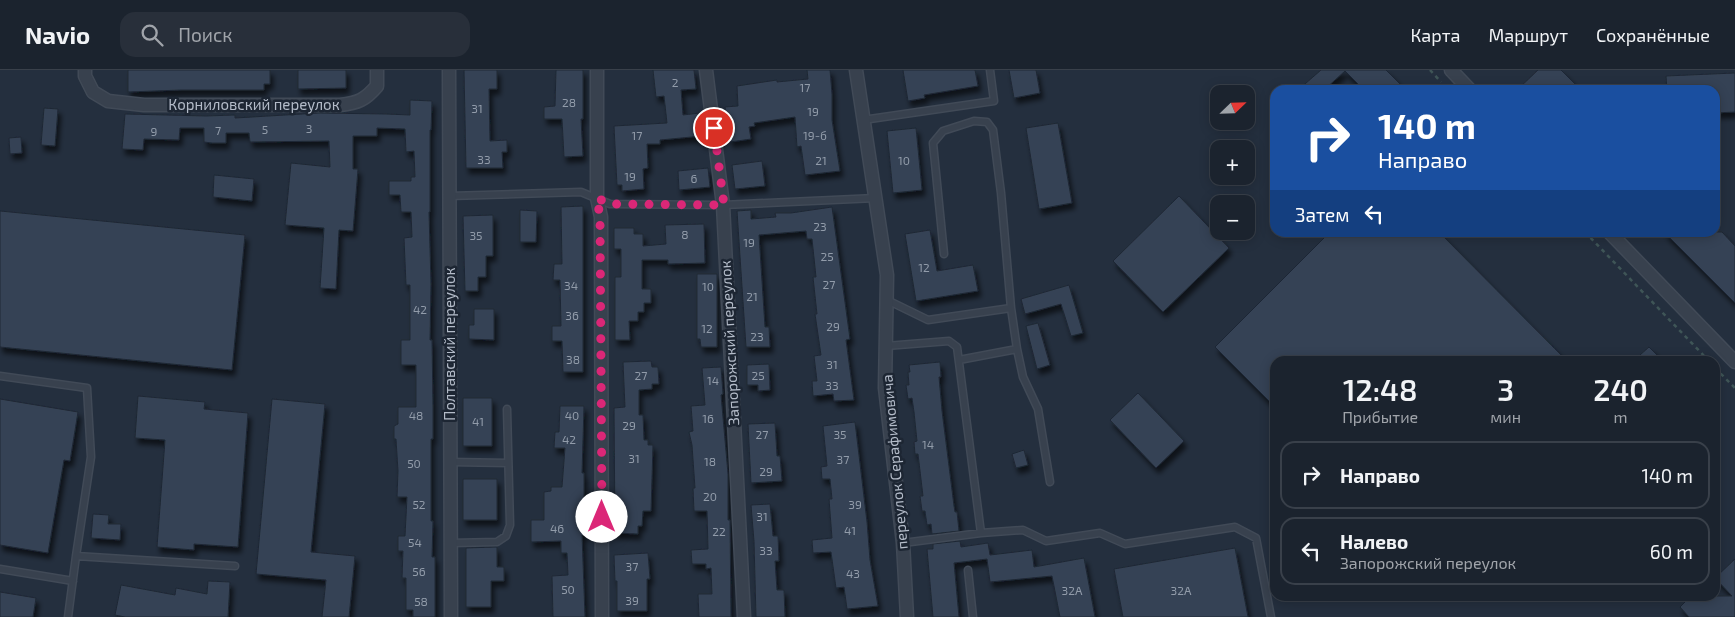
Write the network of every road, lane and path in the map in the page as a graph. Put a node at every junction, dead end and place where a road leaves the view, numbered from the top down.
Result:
1 (85, 70) edge
2 (377, 70) edge
3 (449, 70) edge
4 (596, 70) edge
5 (706, 70) edge
6 (856, 70) edge
7 (990, 70) edge
8 (1450, 70) edge
9 (1465, 85) edge
10 (863, 120) junction
11 (449, 196) junction
12 (597, 198) junction
13 (876, 198) junction
14 (724, 205) junction
15 (1590, 237) edge
16 (1614, 237) edge
17 (944, 254) dead end
18 (887, 300) junction
19 (1011, 308) junction
20 (886, 346) junction
21 (1017, 349) junction
22 (1704, 356) edge
23 (959, 360) junction
24 (1735, 362) edge
25 (1720, 373) edge
26 (0, 376) edge
27 (1735, 388) edge
28 (507, 409) dead end
29 (450, 462) junction
30 (508, 463) junction
31 (1050, 482) dead end
32 (981, 533) junction
33 (451, 543) junction
34 (902, 543) junction
35 (76, 556) junction
36 (235, 566) dead end
37 (0, 569) edge
38 (968, 570) dead end
39 (73, 581) junction
40 (68, 617) edge
41 (451, 617) edge
42 (602, 617) edge
43 (744, 617) edge
44 (908, 617) edge
45 (973, 617) edge
46 (1271, 617) edge

1 - 2 street, Корниловский переулок
3 - 11 street, Полтавский переулок
4 - 12 street
5 - 14 street, Запорожский переулок
6 - 10 street, переулок Серафимовича
7 - 10 lane
8 - 9 street
10 - 13 street, переулок Серафимовича
11 - 12 lane
11 - 29 street, Полтавский переулок
12 - 14 lane
12 - 42 street
13 - 14 lane
13 - 18 street, переулок Серафимовича
14 - 43 street, Запорожский переулок
15 - 22 path
16 - 24 street
17 - 19 lane
18 - 19 lane
18 - 20 street, переулок Серафимовича
19 - 21 lane
20 - 23 lane
20 - 34 street, переулок Серафимовича
21 - 23 lane
21 - 31 lane
23 - 32 lane
25 - 27 path
26 - 35 lane
28 - 30 lane
29 - 30 lane
29 - 33 street, Полтавский переулок
30 - 33 lane
32 - 34 lane
32 - 46 lane
33 - 41 street, Полтавский переулок
34 - 44 street, переулок Серафимовича
35 - 36 lane
35 - 39 lane
37 - 39 lane
38 - 45 lane
39 - 40 lane

